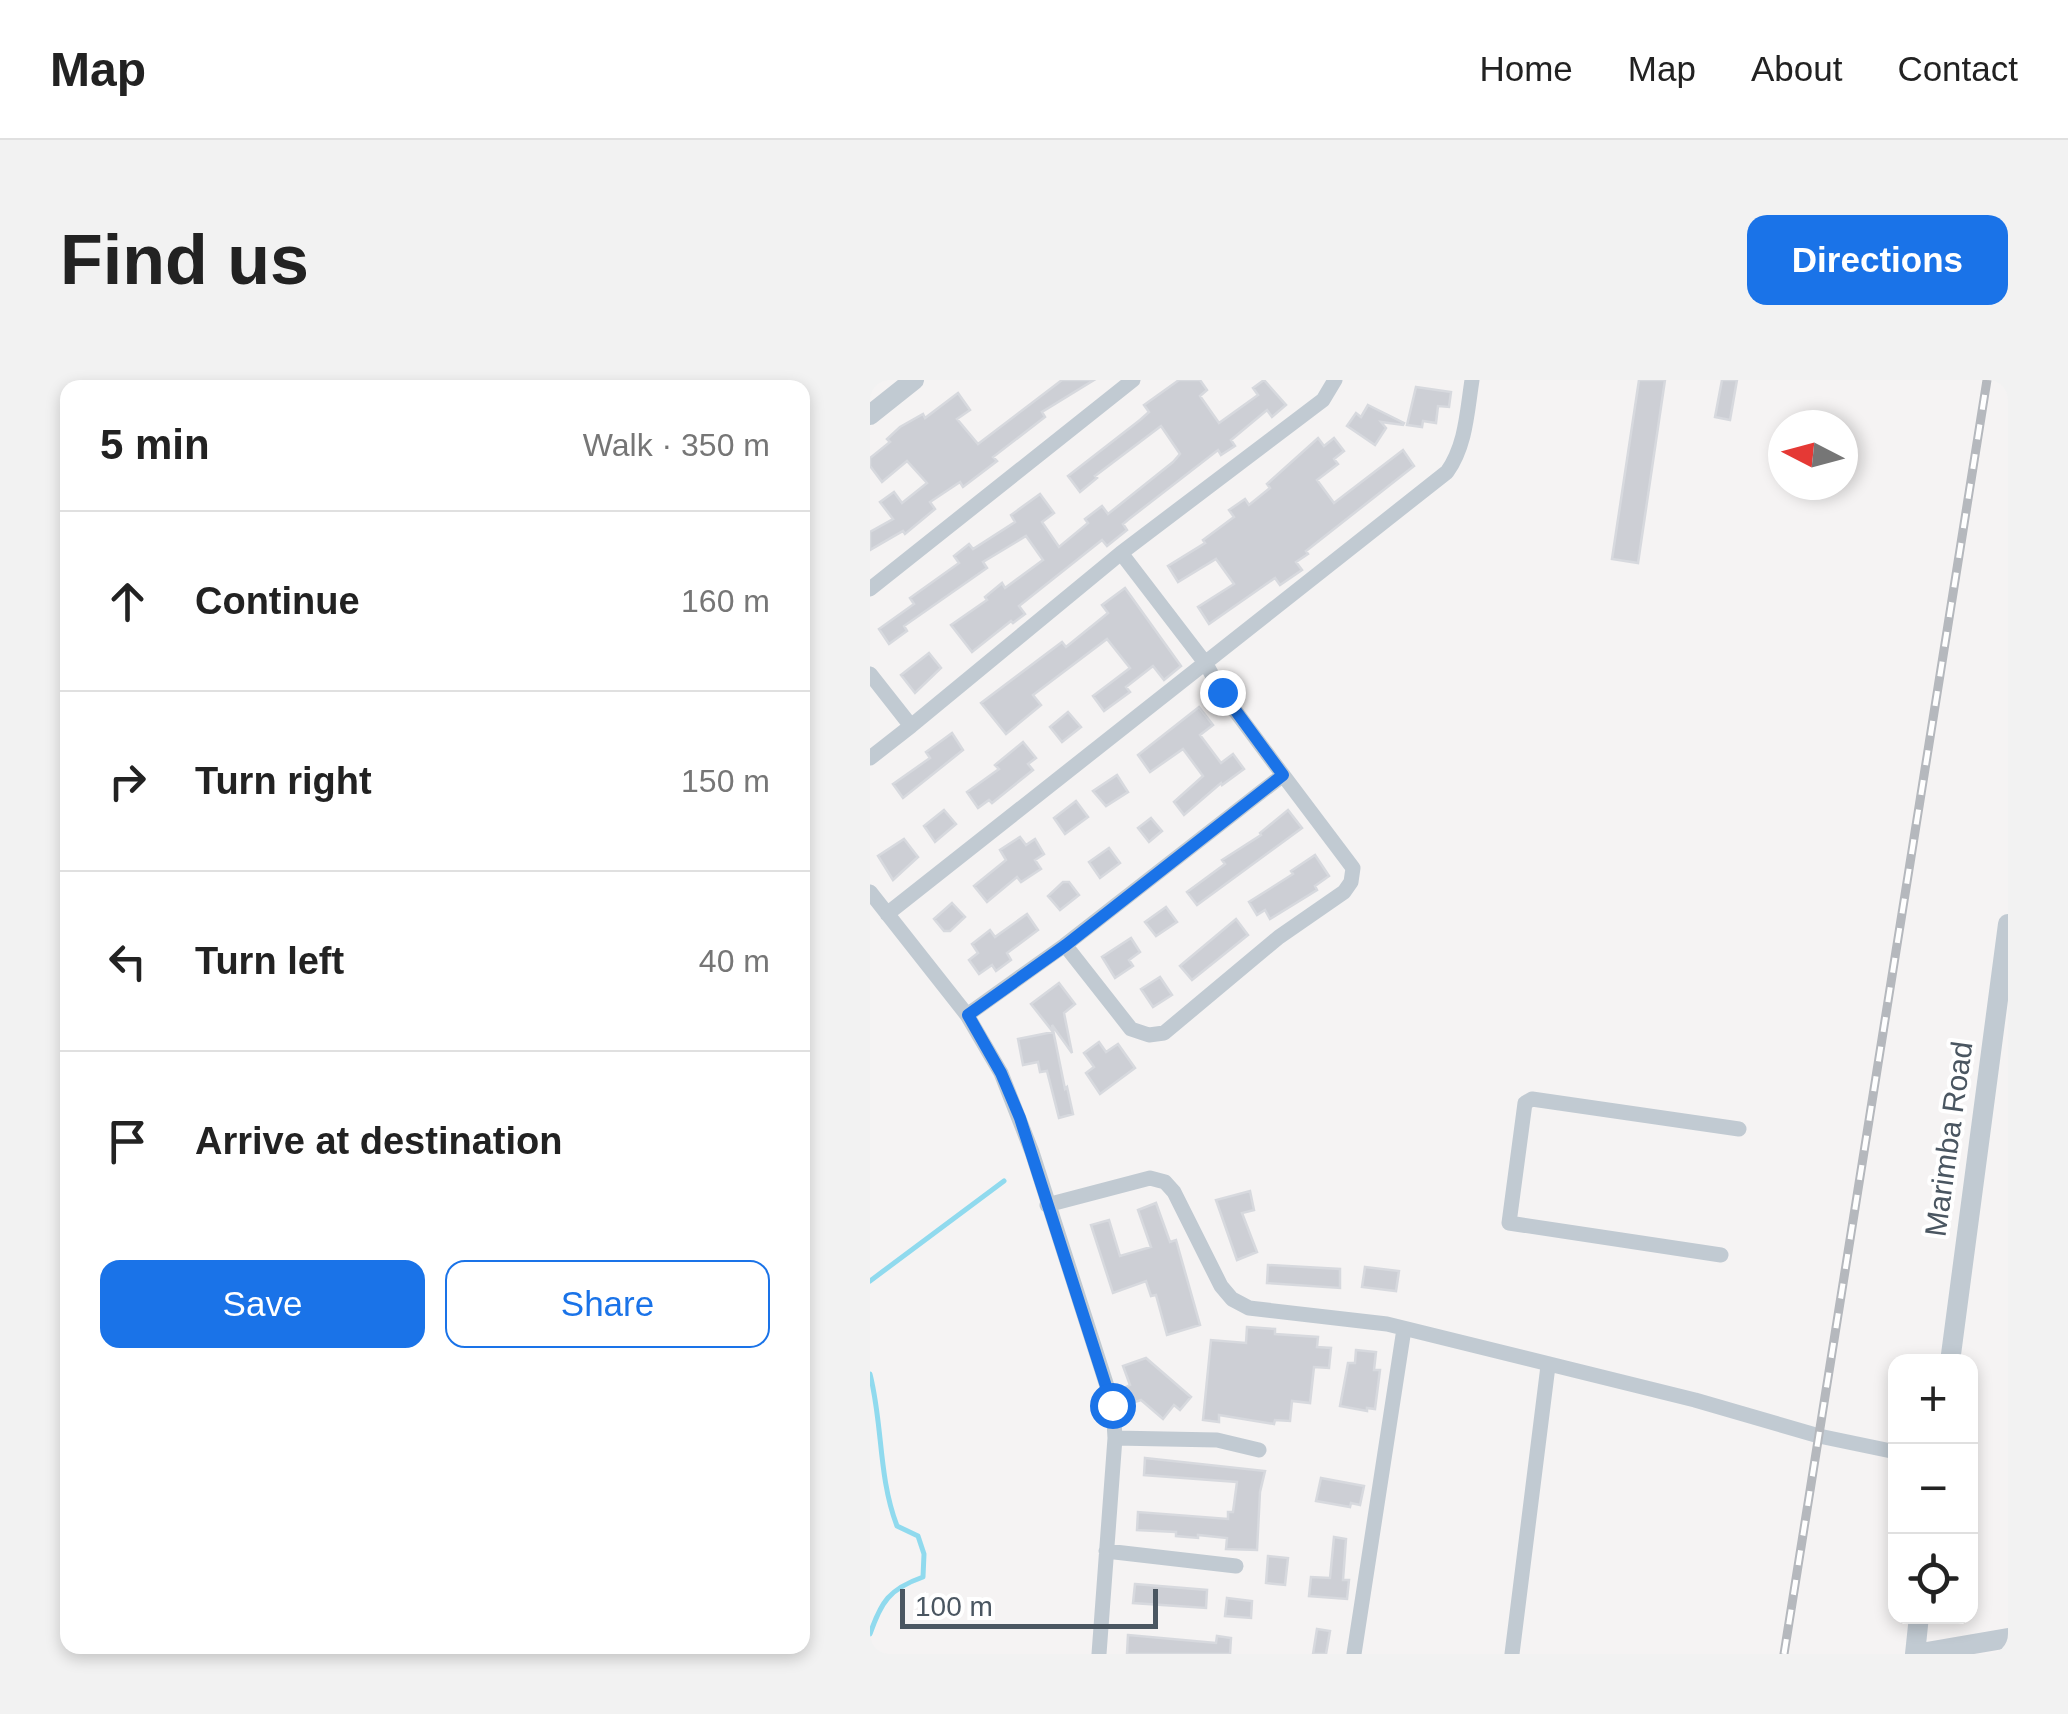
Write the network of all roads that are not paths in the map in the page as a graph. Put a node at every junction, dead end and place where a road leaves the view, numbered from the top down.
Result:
1 (914, 380) edge
2 (1134, 380) edge
3 (1334, 380) edge
4 (1472, 380) edge
5 (870, 415) edge
6 (1122, 553) junction
7 (870, 589) edge
8 (1206, 664) junction
9 (870, 674) edge
10 (910, 726) junction
11 (870, 758) edge
12 (1283, 775) junction
13 (870, 892) edge
14 (887, 914) junction
15 (2008, 924) edge
16 (1066, 945) junction
17 (968, 1015) junction
18 (1739, 1129) dead end
19 (1047, 1205) junction
20 (1721, 1255) dead end
21 (1404, 1329) junction
22 (1951, 1354) edge
23 (1548, 1366) junction
24 (1115, 1438) junction
25 (1259, 1450) dead end
26 (1888, 1450) edge
27 (1106, 1551) junction
28 (1236, 1566) dead end
29 (1919, 1624) edge
30 (2008, 1638) edge
31 (1099, 1654) edge
32 (1354, 1654) edge
33 (1512, 1654) edge
34 (1915, 1654) edge

1 - 5 street
2 - 7 street
3 - 6 street
4 - 8 street
6 - 8 street
6 - 10 street
8 - 12 street
8 - 14 street
9 - 10 street
10 - 11 street
12 - 16 street
12 - 16 street
13 - 14 street
14 - 17 street
15 - 22 street, Marimba Road
16 - 17 street
17 - 19 street
18 - 20 street
19 - 21 street
19 - 24 street
21 - 23 street
21 - 32 street
23 - 26 street
23 - 33 street
24 - 25 street
24 - 27 street
27 - 28 street
27 - 31 street
29 - 34 street
30 - 34 street

